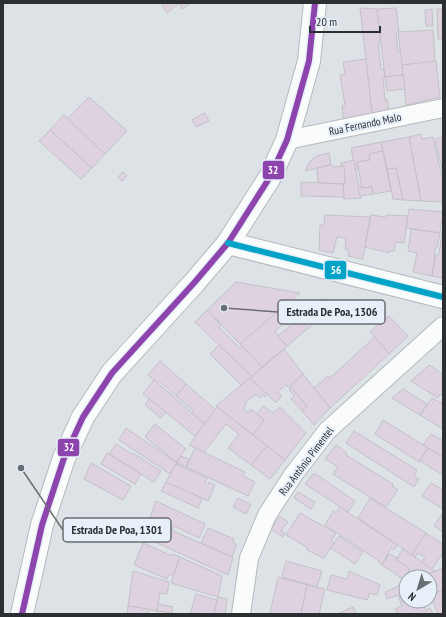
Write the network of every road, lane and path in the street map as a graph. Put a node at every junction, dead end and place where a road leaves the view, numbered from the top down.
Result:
1 (315, 3) edge
2 (443, 108) edge
3 (287, 140) junction
4 (228, 243) junction
5 (443, 297) edge
6 (443, 326) edge
7 (22, 614) edge
8 (241, 614) edge

1 - 3 main road
2 - 3 street, Rua Fernando Malo
3 - 4 main road
4 - 5 main road
4 - 7 main road
6 - 8 street, Rua Antônio Pimentel

